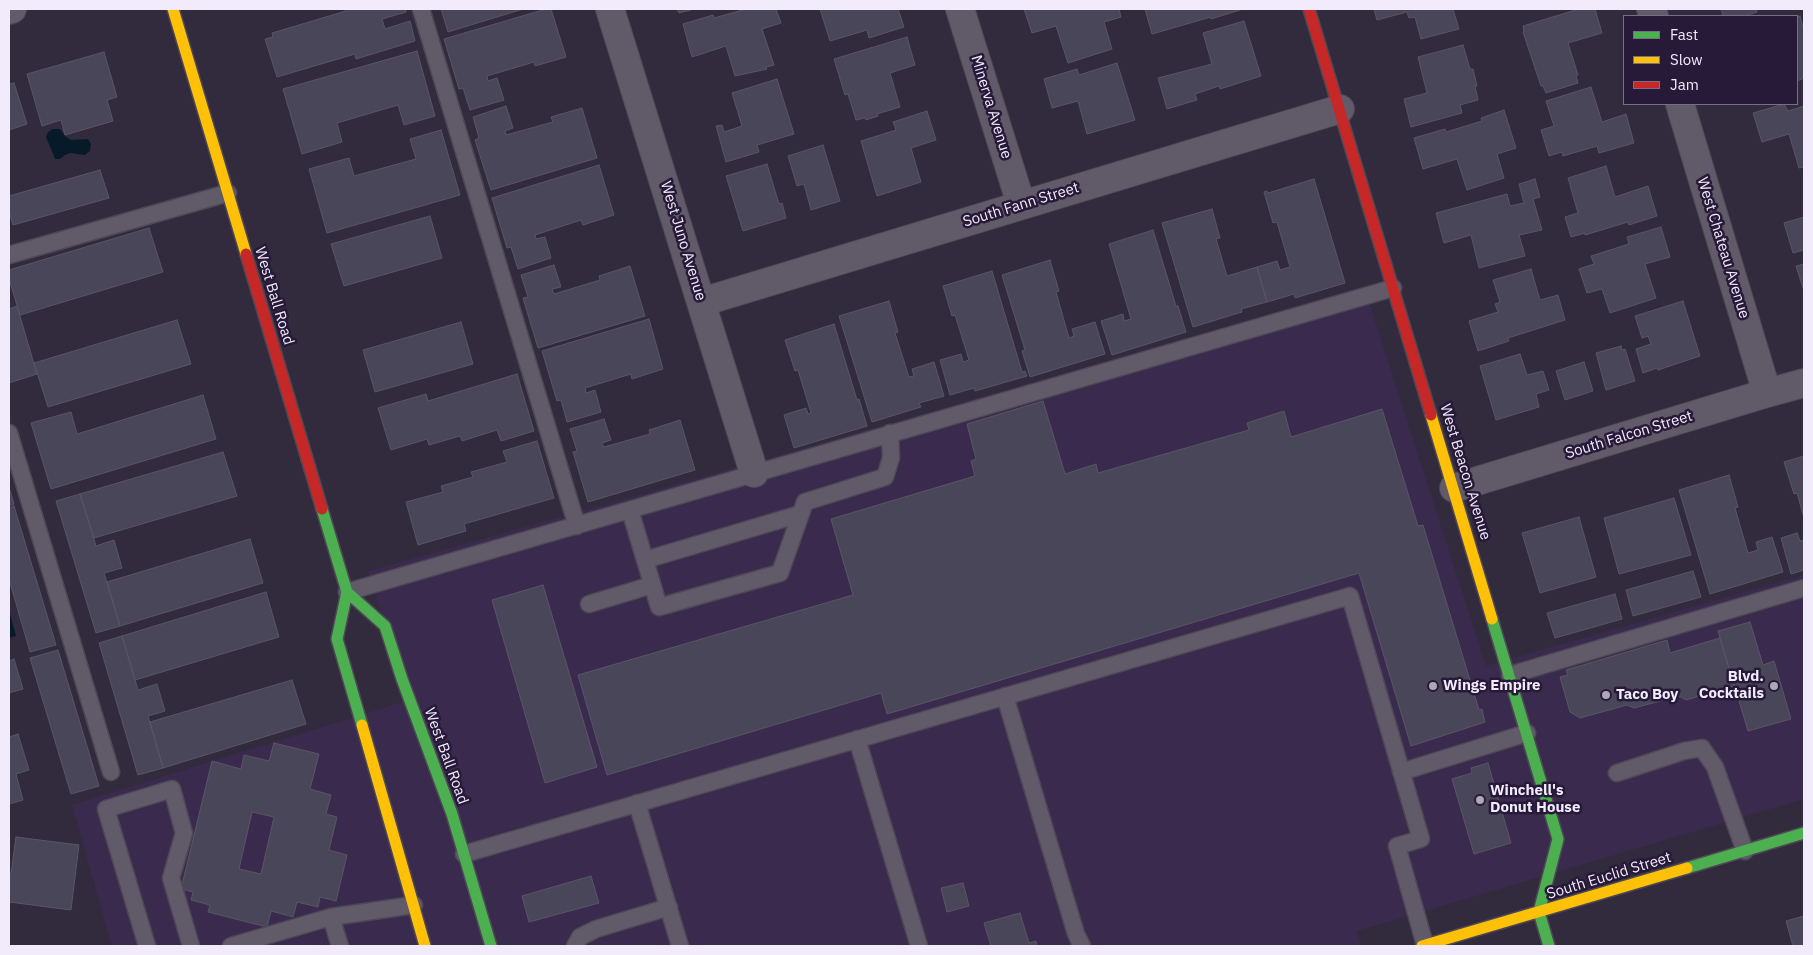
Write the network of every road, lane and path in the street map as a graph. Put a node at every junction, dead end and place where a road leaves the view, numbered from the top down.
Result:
1 (12, 9) edge
2 (173, 9) edge
3 (421, 9) edge
4 (610, 9) edge
5 (960, 9) edge
6 (1309, 9) edge
7 (9, 10) edge
8 (1680, 105) edge
9 (1340, 109) junction
10 (228, 193) junction
11 (1021, 204) junction
12 (9, 255) edge
13 (1393, 288) junction
14 (702, 302) junction
15 (1804, 383) edge
16 (1767, 393) junction
17 (9, 433) edge
18 (890, 434) junction
19 (754, 473) junction
20 (1454, 488) junction
21 (630, 510) junction
22 (800, 514) junction
23 (577, 526) junction
24 (645, 560) junction
25 (652, 584) junction
26 (1804, 588) edge
27 (347, 592) junction
28 (589, 604) dead end
29 (1510, 675) junction
30 (1005, 696) junction
31 (1527, 733) junction
32 (858, 739) junction
33 (111, 772) dead end
34 (1401, 772) junction
35 (1617, 773) dead end
36 (637, 803) junction
37 (1804, 833) edge
38 (1745, 851) junction
39 (464, 854) junction
40 (414, 904) junction
41 (669, 907) junction
42 (1539, 912) junction
43 (331, 918) junction
44 (147, 946) edge
45 (191, 946) edge
46 (230, 946) edge
47 (340, 946) edge
48 (426, 946) edge
49 (491, 946) edge
50 (575, 946) edge
51 (680, 946) edge
52 (919, 946) edge
53 (1082, 946) edge
54 (1424, 946) edge
55 (1549, 946) edge

1 - 7 street
2 - 10 main road, West Ball Road
3 - 23 lane
4 - 14 street, West Juno Avenue
5 - 11 street, Minerva Avenue
6 - 9 main road, West Beacon Avenue
8 - 16 street, West Chateau Avenue
9 - 11 street, South Fann Street
9 - 13 main road, West Beacon Avenue
10 - 12 lane
10 - 27 main road, West Ball Road
11 - 14 street, South Fann Street
13 - 18 lane
13 - 20 main road, West Beacon Avenue
14 - 19 street, West Juno Avenue
15 - 16 street, South Falcon Street
16 - 20 street, South Falcon Street
17 - 33 lane
18 - 19 lane
18 - 22 lane
19 - 21 lane
20 - 29 main road, West Beacon Avenue
21 - 23 lane
21 - 24 lane
22 - 24 lane
22 - 25 lane
23 - 27 lane
24 - 25 lane
25 - 28 lane
26 - 29 lane
27 - 39 main road, West Ball Road
27 - 40 main road, West Ball Road
29 - 31 main road, West Beacon Avenue
30 - 32 lane
30 - 34 lane
30 - 53 lane
31 - 34 lane
31 - 42 main road, West Beacon Avenue
32 - 36 lane
32 - 52 lane
34 - 54 lane
35 - 38 lane
36 - 39 lane
36 - 41 lane
37 - 38 main road, South Euclid Street
38 - 42 main road, South Euclid Street
39 - 49 main road, West Ball Road
40 - 43 lane
40 - 48 main road, West Ball Road
41 - 50 lane
41 - 51 lane
42 - 54 main road, South Euclid Street
42 - 55 main road
43 - 46 lane
43 - 47 lane
44 - 45 lane

